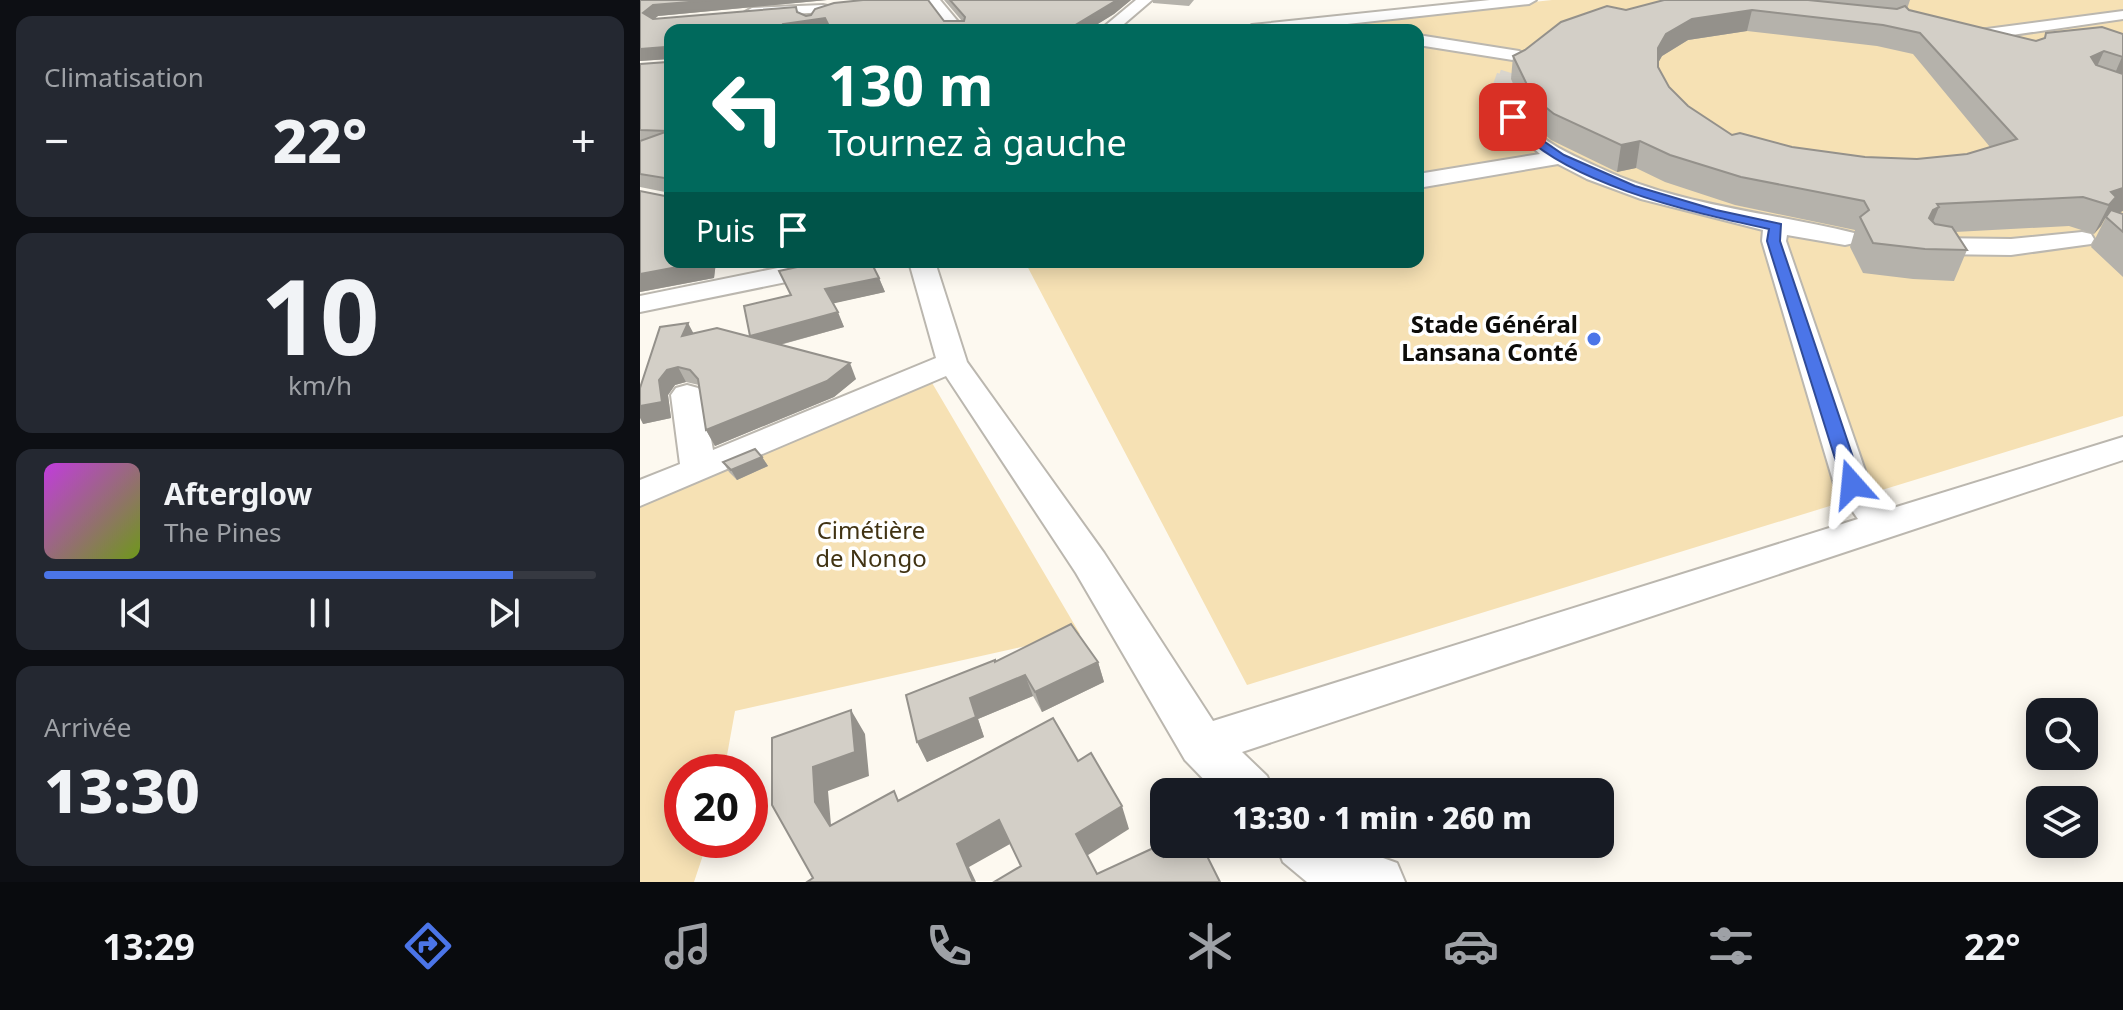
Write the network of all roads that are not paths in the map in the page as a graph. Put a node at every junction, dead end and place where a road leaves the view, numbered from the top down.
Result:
1 (933, 0) edge
2 (1145, 0) edge
3 (1424, 0) edge
4 (1529, 0) edge
5 (733, 14) edge
6 (2123, 15) edge
7 (812, 24) edge
8 (952, 24) edge
9 (1115, 24) edge
10 (1262, 24) edge
11 (1307, 24) edge
12 (1424, 41) edge
13 (1536, 44) edge
14 (2002, 48) edge
15 (1519, 56) junction
16 (1560, 157) junction
17 (1424, 180) edge
18 (1776, 227) junction
19 (1845, 238) dead end
20 (2082, 239) dead end
21 (1933, 246) edge
22 (816, 268) edge
23 (924, 268) edge
24 (640, 304) edge
25 (952, 362) junction
26 (687, 395) dead end
27 (2123, 448) edge
28 (698, 468) junction
29 (640, 494) edge
30 (1882, 526) junction
31 (1202, 745) junction
32 (1235, 778) edge
33 (1313, 863) edge
34 (1378, 882) edge

1 - 8 street
2 - 9 street
3 - 10 street
4 - 11 street
5 - 7 street
6 - 14 street
12 - 15 street
13 - 15 street
15 - 16 street
16 - 17 street
16 - 18 street
18 - 19 street
18 - 30 street
20 - 21 street
22 - 24 street
23 - 25 street
25 - 28 street
25 - 31 street
26 - 28 street
27 - 30 street
28 - 29 street
30 - 31 street
31 - 32 street
33 - 34 street

